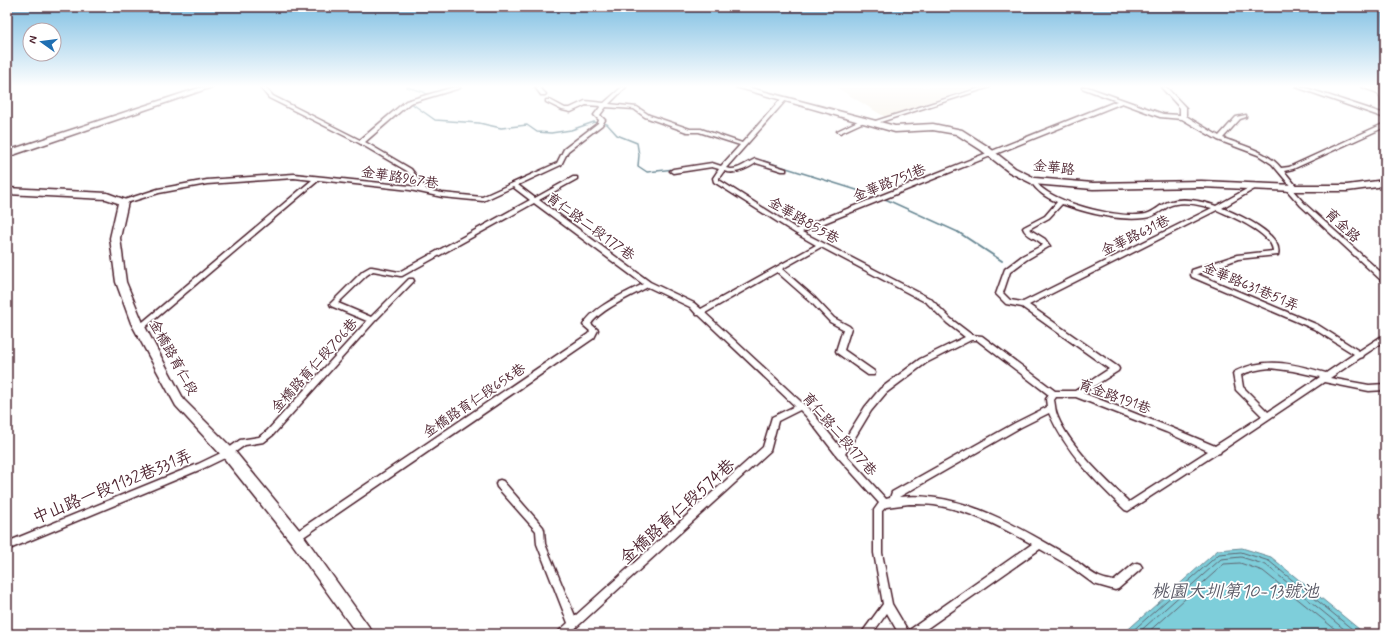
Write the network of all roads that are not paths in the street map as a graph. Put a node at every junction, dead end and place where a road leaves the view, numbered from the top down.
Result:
1 (117, 117) edge
2 (311, 117) edge
3 (390, 117) edge
4 (599, 117) edge
5 (650, 117) edge
6 (768, 117) edge
7 (849, 117) edge
8 (885, 117) edge
9 (1083, 117) edge
10 (1183, 117) edge
11 (1241, 117) edge
12 (868, 122) junction
13 (1385, 125) edge
14 (840, 131) dead end
15 (1220, 139) junction
16 (361, 142) junction
17 (744, 145) junction
18 (7, 154) edge
19 (991, 154) junction
20 (723, 168) junction
21 (784, 170) dead end
22 (1281, 170) junction
23 (673, 171) dead end
24 (318, 178) junction
25 (575, 178) dead end
26 (1033, 181) junction
27 (1385, 183) edge
28 (514, 185) junction
29 (1256, 186) junction
30 (1291, 187) junction
31 (424, 190) junction
32 (7, 191) edge
33 (535, 201) junction
34 (123, 202) junction
35 (1061, 202) junction
36 (1219, 208) junction
37 (797, 232) junction
38 (820, 245) junction
39 (777, 269) junction
40 (1385, 280) edge
41 (411, 281) dead end
42 (648, 284) junction
43 (1024, 305) junction
44 (699, 313) junction
45 (372, 320) junction
46 (140, 328) junction
47 (970, 337) junction
48 (1385, 337) edge
49 (1360, 355) junction
50 (871, 373) dead end
51 (1325, 378) junction
52 (1385, 387) edge
53 (1054, 394) junction
54 (1076, 394) junction
55 (801, 406) junction
56 (1050, 409) junction
57 (1268, 416) junction
58 (1217, 451) junction
59 (228, 453) junction
60 (840, 454) junction
61 (500, 484) dead end
62 (894, 501) junction
63 (884, 503) junction
64 (296, 537) junction
65 (1039, 544) junction
66 (7, 546) edge
67 (1137, 566) dead end
68 (888, 604) junction
69 (573, 624) junction
70 (366, 634) edge
71 (562, 634) edge
72 (866, 634) edge
73 (904, 634) edge
74 (911, 634) edge

1 - 18 street
2 - 16 street
3 - 16 street
4 - 28 street, 金華路967巷
5 - 17 street
6 - 17 street
7 - 12 street, 金華路
8 - 12 street
9 - 19 street, 金華路751巷
10 - 15 street, 育金路
11 - 15 street
12 - 14 street
12 - 19 street, 金華路
13 - 22 street
15 - 22 street, 育金路
16 - 31 street
17 - 20 street
19 - 26 street, 金華路
19 - 37 street, 金華路751巷
20 - 21 street
20 - 23 street
20 - 37 street, 金華路855巷
22 - 30 street, 育金路
24 - 31 street, 金華路967巷
24 - 34 street, 金華路967巷
24 - 46 street
25 - 33 street
26 - 29 street, 金華路
26 - 35 street
27 - 30 street, 金華路
28 - 31 street, 金華路967巷
28 - 33 street, 育仁路二段177巷
29 - 30 street, 金華路
29 - 36 street, 金華路631巷
30 - 40 street, 育金路
32 - 34 street
33 - 42 street, 育仁路二段177巷
33 - 45 street
34 - 46 street, 金橋路育仁段
35 - 36 street
35 - 43 street
36 - 43 street, 金華路631巷
36 - 49 street, 金華路631巷51弄
37 - 38 street, 金華路855巷
38 - 39 street
38 - 47 street, 金華路855巷
39 - 44 street
39 - 50 street
41 - 45 street, 金橋路育仁段706巷
42 - 44 street, 育仁路二段177巷
42 - 64 street, 金橋路育仁段658巷
43 - 54 street
44 - 55 street, 育仁路二段177巷
45 - 59 street, 金橋路育仁段706巷
46 - 59 street, 金橋路育仁段
47 - 53 street, 金華路855巷
47 - 60 street
48 - 49 street
49 - 51 street
51 - 52 street
51 - 57 street
51 - 57 street
53 - 54 street, 育金路191巷
53 - 56 street
54 - 58 street, 育金路191巷
55 - 60 street, 育仁路二段177巷
55 - 69 street, 金橋路育仁段574巷
56 - 58 street
56 - 62 street
57 - 58 street
59 - 64 street, 金橋路育仁段
59 - 66 street, 中山路一段1132巷331弄
60 - 63 street, 育仁路二段177巷
61 - 69 street
62 - 63 street
62 - 65 street
63 - 68 street
64 - 70 street, 金橋路育仁段
65 - 67 street
65 - 74 street
68 - 72 street
68 - 73 street
69 - 71 street, 金橋路育仁段574巷

